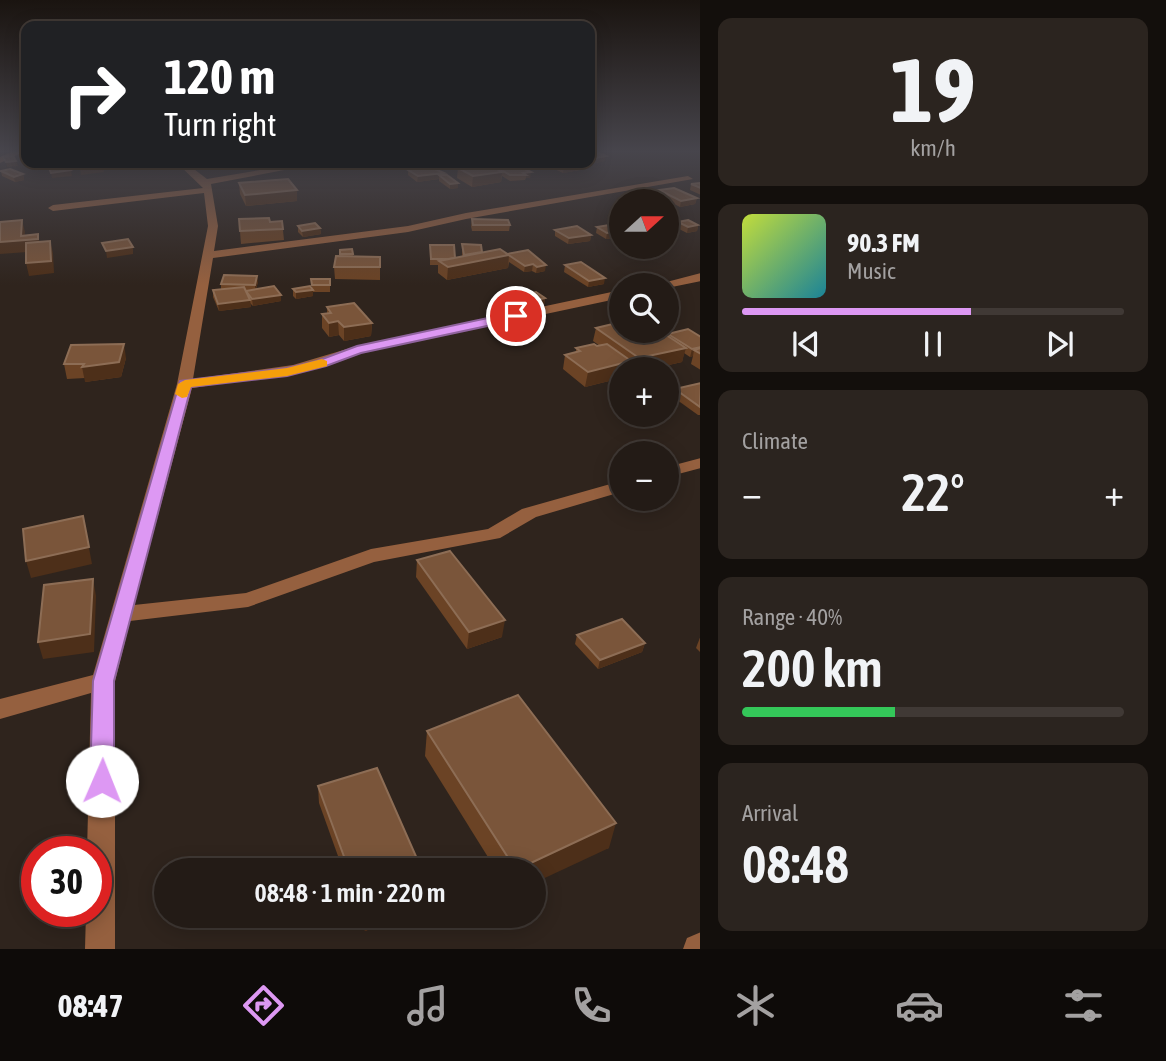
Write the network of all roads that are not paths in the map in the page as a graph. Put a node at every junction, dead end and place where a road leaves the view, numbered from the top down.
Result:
1 (135, 196) edge
2 (209, 196) edge
3 (585, 196) edge
4 (53, 208) dead end
5 (206, 255) junction
6 (700, 277) edge
7 (679, 281) edge
8 (609, 297) edge
9 (185, 384) junction
10 (700, 463) edge
11 (679, 469) edge
12 (609, 490) edge
13 (123, 614) junction
14 (103, 681) junction
15 (0, 709) edge
16 (100, 949) edge

1 - 4 street
2 - 5 street
3 - 5 street
5 - 9 street
6 - 7 street
8 - 9 street
9 - 13 street
10 - 11 street
12 - 13 street
13 - 14 street
14 - 15 street
14 - 16 street

